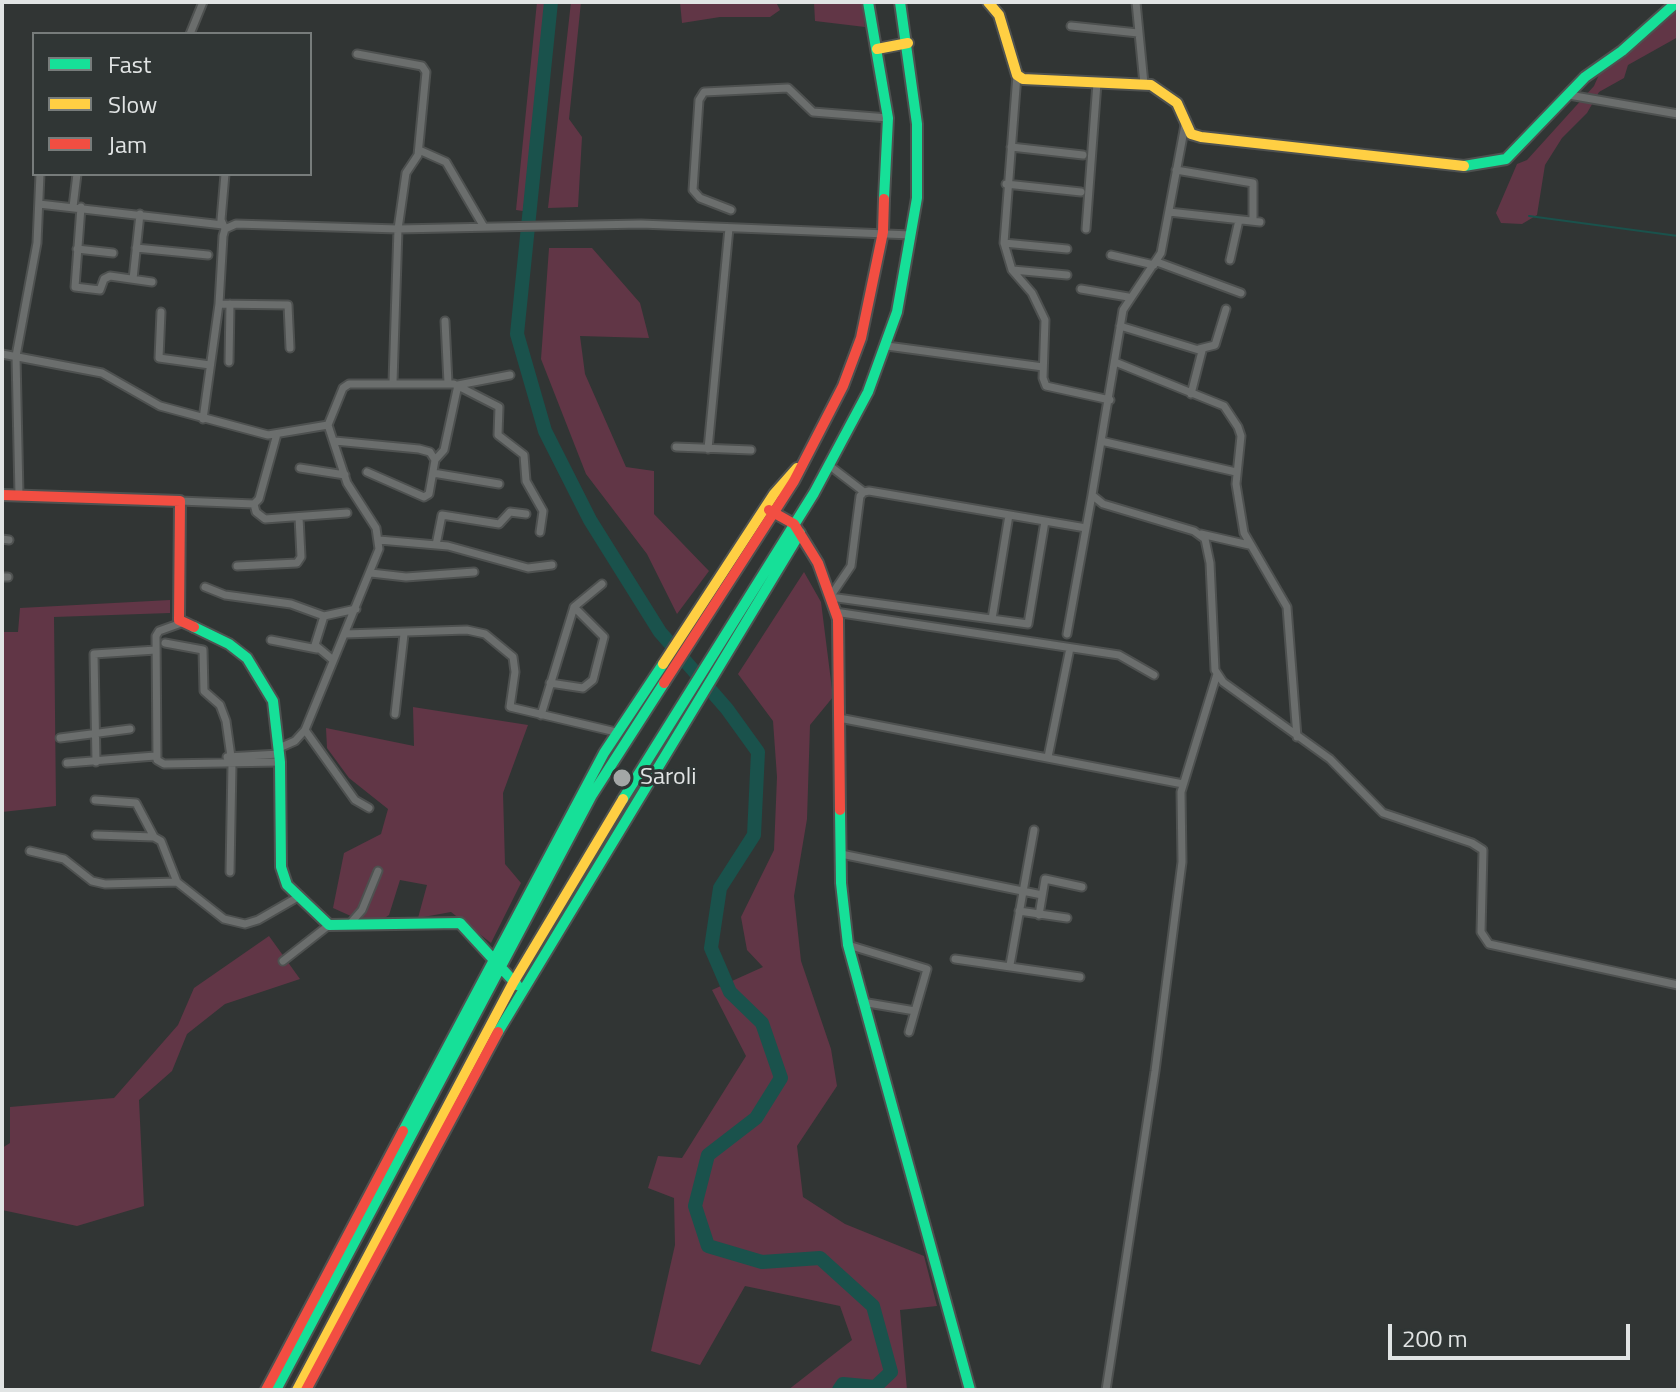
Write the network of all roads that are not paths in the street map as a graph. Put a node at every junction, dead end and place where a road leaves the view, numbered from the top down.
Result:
1 (203, 2) edge
2 (868, 2) edge
3 (900, 2) edge
4 (988, 2) edge
5 (1136, 2) edge
6 (1677, 2) edge
7 (1071, 26) dead end
8 (191, 32) edge
9 (1138, 33) junction
10 (908, 43) junction
11 (877, 49) junction
12 (357, 54) dead end
13 (1017, 75) junction
14 (1097, 83) junction
15 (1144, 84) junction
16 (1569, 95) junction
17 (1678, 114) edge
18 (888, 118) junction
19 (1185, 125) junction
20 (1011, 147) junction
21 (419, 150) junction
22 (1083, 155) dead end
23 (1176, 170) junction
24 (40, 176) edge
25 (77, 176) edge
26 (225, 176) edge
27 (1006, 184) junction
28 (1081, 192) dead end
29 (39, 204) junction
30 (77, 207) junction
31 (731, 210) dead end
32 (1169, 212) junction
33 (140, 214) junction
34 (1239, 220) junction
35 (224, 227) junction
36 (484, 227) junction
37 (729, 228) junction
38 (398, 229) junction
39 (1086, 229) dead end
40 (883, 232) junction
41 (913, 236) junction
42 (1004, 243) junction
43 (136, 248) junction
44 (77, 249) junction
45 (1067, 249) dead end
46 (113, 253) dead end
47 (208, 255) dead end
48 (1111, 255) dead end
49 (1230, 260) dead end
50 (1155, 263) junction
51 (1012, 270) junction
52 (1067, 275) dead end
53 (133, 279) junction
54 (152, 282) dead end
55 (1081, 289) dead end
56 (1241, 293) dead end
57 (1128, 297) junction
58 (219, 304) junction
59 (230, 304) junction
60 (1226, 309) dead end
61 (161, 312) dead end
62 (445, 321) dead end
63 (1120, 326) junction
64 (887, 346) junction
65 (290, 348) dead end
66 (1199, 349) junction
67 (2, 354) edge
68 (16, 356) junction
69 (229, 362) dead end
70 (1115, 362) junction
71 (210, 365) junction
72 (1043, 367) junction
73 (510, 375) dead end
74 (393, 382) junction
75 (448, 383) junction
76 (458, 385) junction
77 (1191, 394) junction
78 (1110, 400) junction
79 (203, 419) junction
80 (328, 425) junction
81 (277, 434) junction
82 (335, 441) junction
83 (1101, 441) junction
84 (676, 447) dead end
85 (708, 449) junction
86 (751, 450) dead end
87 (435, 460) junction
88 (830, 466) junction
89 (300, 468) dead end
90 (367, 472) dead end
91 (1236, 472) junction
92 (433, 473) junction
93 (345, 475) junction
94 (499, 484) dead end
95 (864, 492) junction
96 (2, 495) edge
97 (19, 495) junction
98 (1092, 495) junction
99 (180, 501) junction
100 (254, 504) junction
101 (769, 510) junction
102 (347, 513) dead end
103 (526, 514) dead end
104 (1009, 515) junction
105 (299, 517) junction
106 (1045, 521) junction
107 (797, 528) junction
108 (1086, 528) junction
109 (540, 532) dead end
110 (1201, 534) junction
111 (379, 540) junction
112 (436, 545) junction
113 (1249, 545) junction
114 (552, 565) dead end
115 (237, 566) dead end
116 (474, 572) dead end
117 (371, 573) junction
118 (602, 584) dead end
119 (205, 587) dead end
120 (830, 597) junction
121 (574, 607) junction
122 (356, 609) junction
123 (835, 612) junction
124 (324, 616) junction
125 (992, 619) junction
126 (184, 622) junction
127 (345, 634) junction
128 (404, 634) junction
129 (1067, 634) dead end
130 (271, 640) dead end
131 (165, 643) dead end
132 (1070, 648) junction
133 (317, 649) junction
134 (156, 650) junction
135 (333, 660) junction
136 (1154, 675) dead end
137 (1219, 678) junction
138 (550, 683) junction
139 (395, 714) dead end
140 (537, 715) junction
141 (839, 718) junction
142 (130, 729) dead end
143 (305, 730) junction
144 (95, 732) junction
145 (616, 732) junction
146 (1297, 737) junction
147 (60, 738) dead end
148 (280, 755) junction
149 (155, 756) junction
150 (1048, 757) junction
151 (231, 760) junction
152 (96, 762) junction
153 (67, 763) dead end
154 (1183, 784) junction
155 (95, 800) dead end
156 (369, 808) dead end
157 (1034, 830) dead end
158 (96, 835) dead end
159 (154, 837) junction
160 (30, 851) dead end
161 (841, 854) junction
162 (378, 871) dead end
163 (230, 872) dead end
164 (177, 882) junction
165 (1082, 887) dead end
166 (1022, 891) junction
167 (1042, 895) junction
168 (298, 897) junction
169 (1019, 911) junction
170 (1039, 915) junction
171 (1067, 918) dead end
172 (326, 922) junction
173 (346, 927) junction
174 (848, 945) junction
175 (955, 959) dead end
176 (283, 961) dead end
177 (495, 965) junction
178 (1010, 965) junction
179 (1080, 977) dead end
180 (1678, 985) edge
181 (517, 986) junction
182 (861, 1002) junction
183 (915, 1011) junction
184 (909, 1032) dead end
185 (266, 1390) edge
186 (276, 1390) edge
187 (297, 1390) edge
188 (306, 1390) edge
189 (970, 1390) edge
190 (1106, 1390) edge

1 - 8 street
2 - 11 main road
3 - 10 main road
4 - 13 main road
5 - 9 street
6 - 16 main road
7 - 9 street
9 - 15 street
10 - 11 main road
10 - 41 main road
11 - 18 main road
12 - 21 street
13 - 14 main road
13 - 20 street
14 - 15 main road
14 - 39 street
15 - 19 main road
16 - 17 street
16 - 19 main road
18 - 31 street
18 - 40 main road
19 - 23 street
20 - 22 street
20 - 27 street
21 - 36 street
21 - 38 street
23 - 32 street
23 - 34 street
24 - 29 street
25 - 30 street
26 - 35 street
27 - 28 street
27 - 42 street
29 - 30 street
29 - 68 street
30 - 33 street
30 - 44 street
32 - 34 street
32 - 50 street
33 - 35 street
33 - 43 street
34 - 49 street
35 - 38 street
35 - 58 street
36 - 37 street
36 - 38 street
37 - 40 street
37 - 85 street
38 - 74 street
40 - 41 street
40 - 101 main road
41 - 64 main road
42 - 45 street
42 - 51 street
43 - 47 street
43 - 53 street
44 - 46 street
44 - 53 street
48 - 50 street
50 - 56 street
50 - 57 street
51 - 52 street
51 - 72 street
53 - 54 street
55 - 57 street
57 - 63 street
58 - 59 street
58 - 71 street
59 - 65 street
59 - 69 street
60 - 66 street
61 - 71 street
62 - 75 street
63 - 66 street
63 - 70 street
64 - 72 street
64 - 88 main road
66 - 77 street
67 - 68 street
68 - 79 street
68 - 97 street
70 - 77 street
70 - 78 street
71 - 79 street
72 - 78 street
73 - 76 street
74 - 75 street
74 - 80 street
75 - 76 street
76 - 87 street
76 - 109 street
77 - 91 street
78 - 83 street
79 - 81 street
80 - 81 street
80 - 82 street
81 - 100 street
82 - 87 street
82 - 93 street
83 - 91 street
83 - 98 street
84 - 85 street
85 - 86 street
87 - 92 street
88 - 95 street
88 - 107 main road
89 - 93 street
90 - 92 street
91 - 113 street
92 - 94 street
93 - 111 street
95 - 104 street
95 - 120 street
96 - 97 main road
97 - 99 main road
98 - 108 street
98 - 110 street
99 - 100 street
99 - 126 main road
100 - 105 street
101 - 107 main road
101 - 145 main road
101 - 177 main road
102 - 105 street
103 - 112 street
104 - 106 street
104 - 125 street
105 - 115 street
106 - 108 street
106 - 125 street
107 - 120 main road
107 - 181 main road
108 - 129 street
110 - 113 street
110 - 137 street
111 - 112 street
111 - 117 street
112 - 114 street
113 - 146 street
116 - 117 street
117 - 122 street
118 - 121 street
119 - 124 street
120 - 123 main road
120 - 125 street
121 - 138 street
121 - 138 street
122 - 124 street
122 - 127 street
123 - 132 street
123 - 141 main road
124 - 133 street
126 - 134 street
126 - 148 main road
127 - 128 street
127 - 135 street
128 - 139 street
128 - 140 street
130 - 133 street
131 - 151 street
132 - 136 street
132 - 150 street
133 - 135 street
134 - 144 street
134 - 149 street
135 - 143 street
137 - 146 street
137 - 154 street
138 - 140 street
140 - 145 street
141 - 150 street
141 - 161 main road
142 - 144 street
143 - 148 street
143 - 156 street
144 - 147 street
144 - 152 street
145 - 177 main road
146 - 180 street
148 - 151 street
148 - 168 main road
149 - 151 street
149 - 152 street
150 - 154 street
151 - 163 street
152 - 153 street
154 - 190 street
155 - 159 street
157 - 166 street
158 - 159 street
159 - 164 street
160 - 164 street
161 - 166 street
161 - 174 main road
162 - 173 street
164 - 168 street
165 - 167 street
166 - 167 street
166 - 169 street
167 - 170 street
168 - 172 main road
169 - 170 street
169 - 178 street
170 - 171 street
172 - 173 main road
172 - 176 street
173 - 177 main road
174 - 182 main road
174 - 183 street
175 - 178 street
177 - 181 main road
177 - 185 main road
177 - 186 main road
178 - 179 street
181 - 187 main road
181 - 188 main road
182 - 183 street
182 - 189 main road
183 - 184 street

